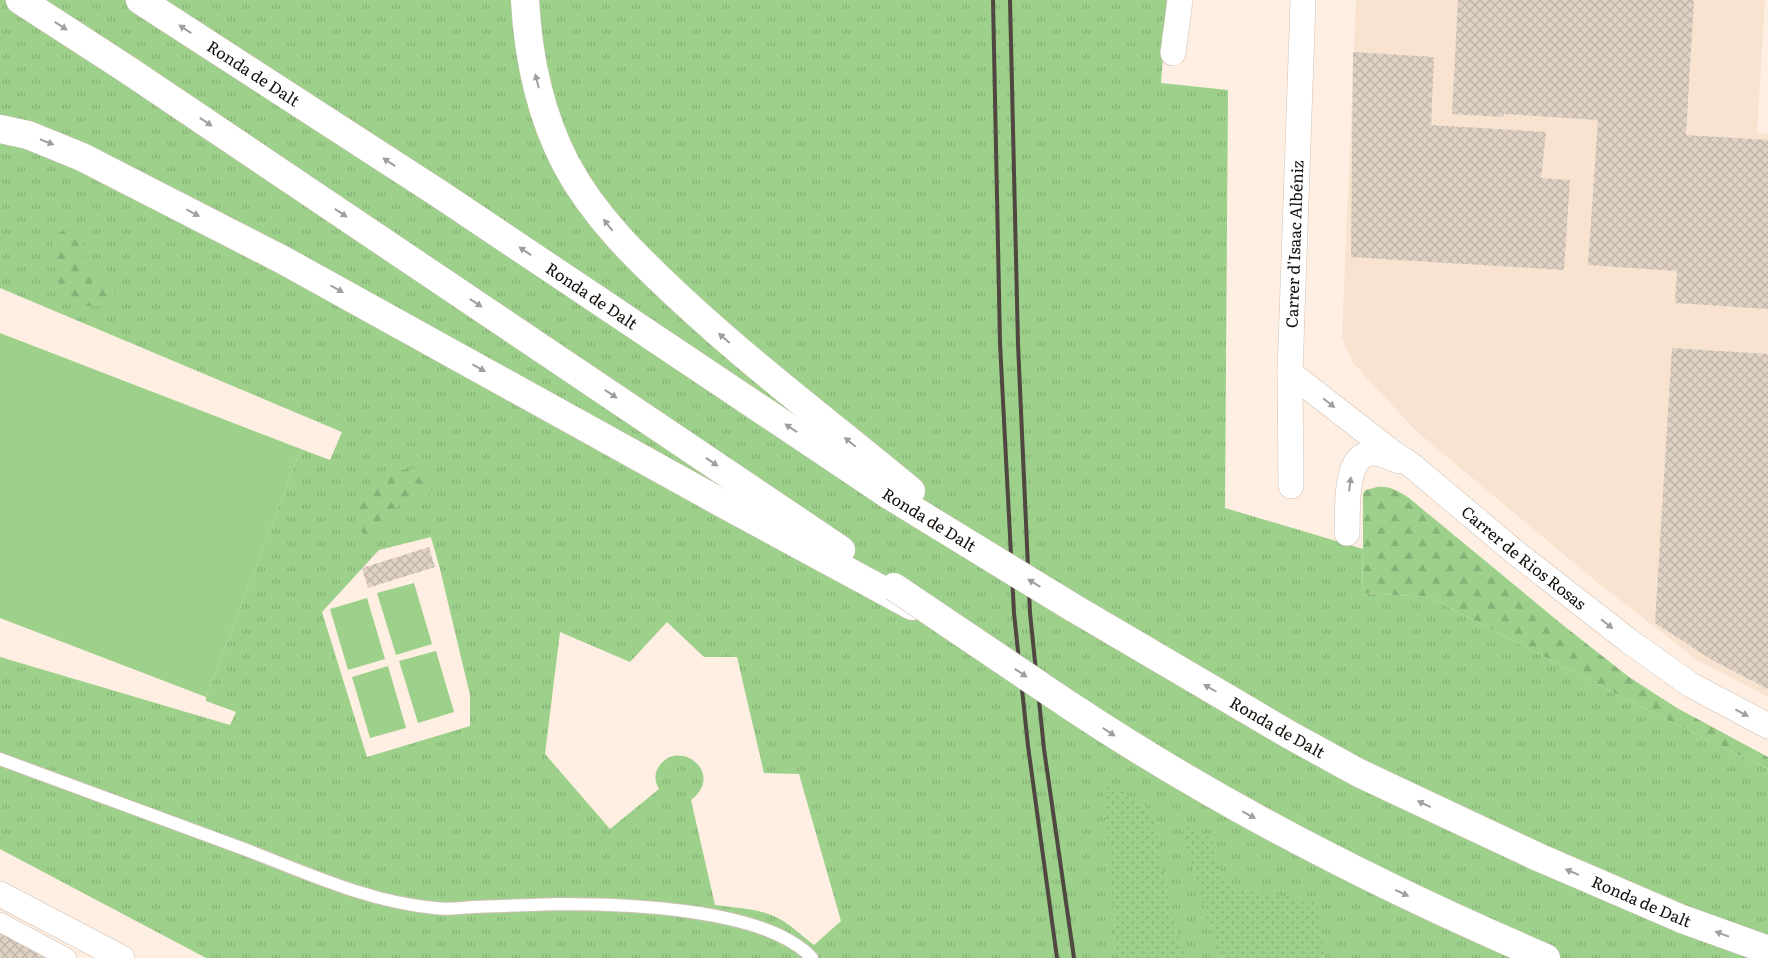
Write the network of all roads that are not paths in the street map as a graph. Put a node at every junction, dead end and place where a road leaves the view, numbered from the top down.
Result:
1 (20, 0) edge
2 (140, 0) edge
3 (525, 0) edge
4 (1180, 0) edge
5 (1303, 0) edge
6 (1173, 53) dead end
7 (0, 129) edge
8 (1290, 374) junction
9 (1410, 464) junction
10 (888, 484) junction
11 (1291, 486) dead end
12 (1347, 533) dead end
13 (894, 591) junction
14 (1768, 726) edge
15 (0, 759) edge
16 (0, 894) edge
17 (0, 922) edge
18 (1768, 950) edge
19 (67, 958) edge
20 (122, 958) edge
21 (812, 958) edge
22 (1546, 958) edge

1 -> 13 highway
10 -> 2 highway, Ronda de Dalt
10 -> 3 highway
4 - 6 street
5 - 8 street, Carrer d'Isaac Albéniz
7 -> 13 highway
8 -> 9 street, Carrer de Rios Rosas
8 - 11 street, Carrer d'Isaac Albéniz
12 -> 9 street
9 -> 14 street, Carrer de Rios Rosas
18 -> 10 highway, Ronda de Dalt, bridge
13 -> 22 highway, bridge
15 - 21 lane
16 - 20 street
17 - 19 street

